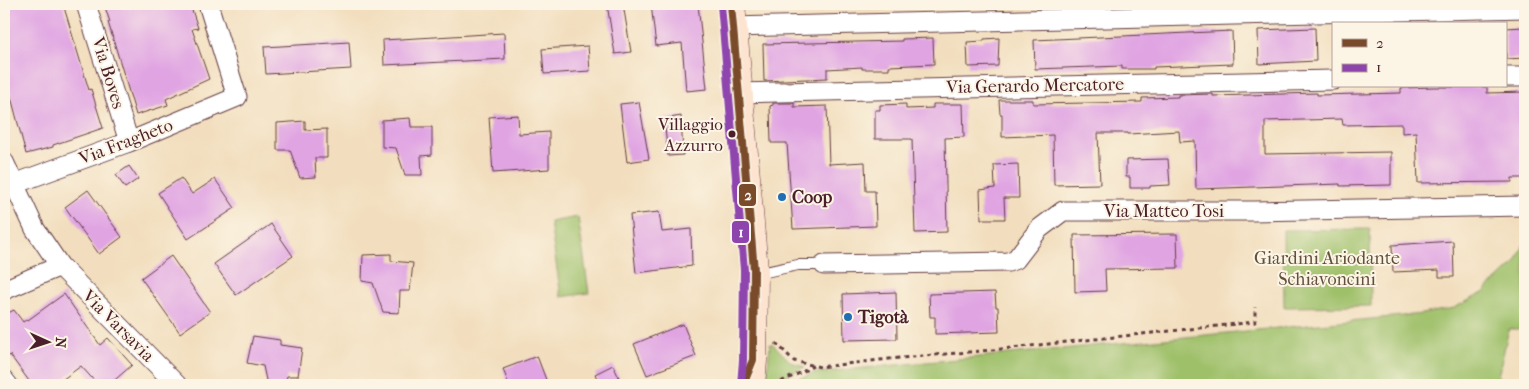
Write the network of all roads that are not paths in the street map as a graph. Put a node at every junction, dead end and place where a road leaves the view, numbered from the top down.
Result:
1 (86, 4) edge
2 (208, 4) edge
3 (1525, 8) edge
4 (732, 15) edge
5 (1506, 77) edge
6 (1525, 77) edge
7 (1332, 80) edge
8 (738, 93) junction
9 (129, 142) junction
10 (4, 162) edge
11 (14, 184) junction
12 (1525, 206) edge
13 (824, 265) joint
14 (60, 266) junction
15 (754, 274) junction
16 (4, 290) edge
17 (752, 373) edge
18 (4, 380) edge
19 (8, 385) edge
20 (177, 385) edge
21 (744, 385) edge

1 - 9 street, Via Boves
2 - 9 street, Via Fragheto
3 - 4 street
4 - 8 main road
5 - 6 street
7 - 8 street, Via Gerardo Mercatore
8 - 15 main road
9 - 11 street, Via Fragheto
10 - 11 street, Via Varsavia
11 - 14 street, Via Varsavia
12 - 13 street, Via Matteo Tosi
13 - 15 lane
14 - 16 street
14 - 20 street, Via Varsavia
15 - 17 main road
17 - 21 main road
18 - 19 street

